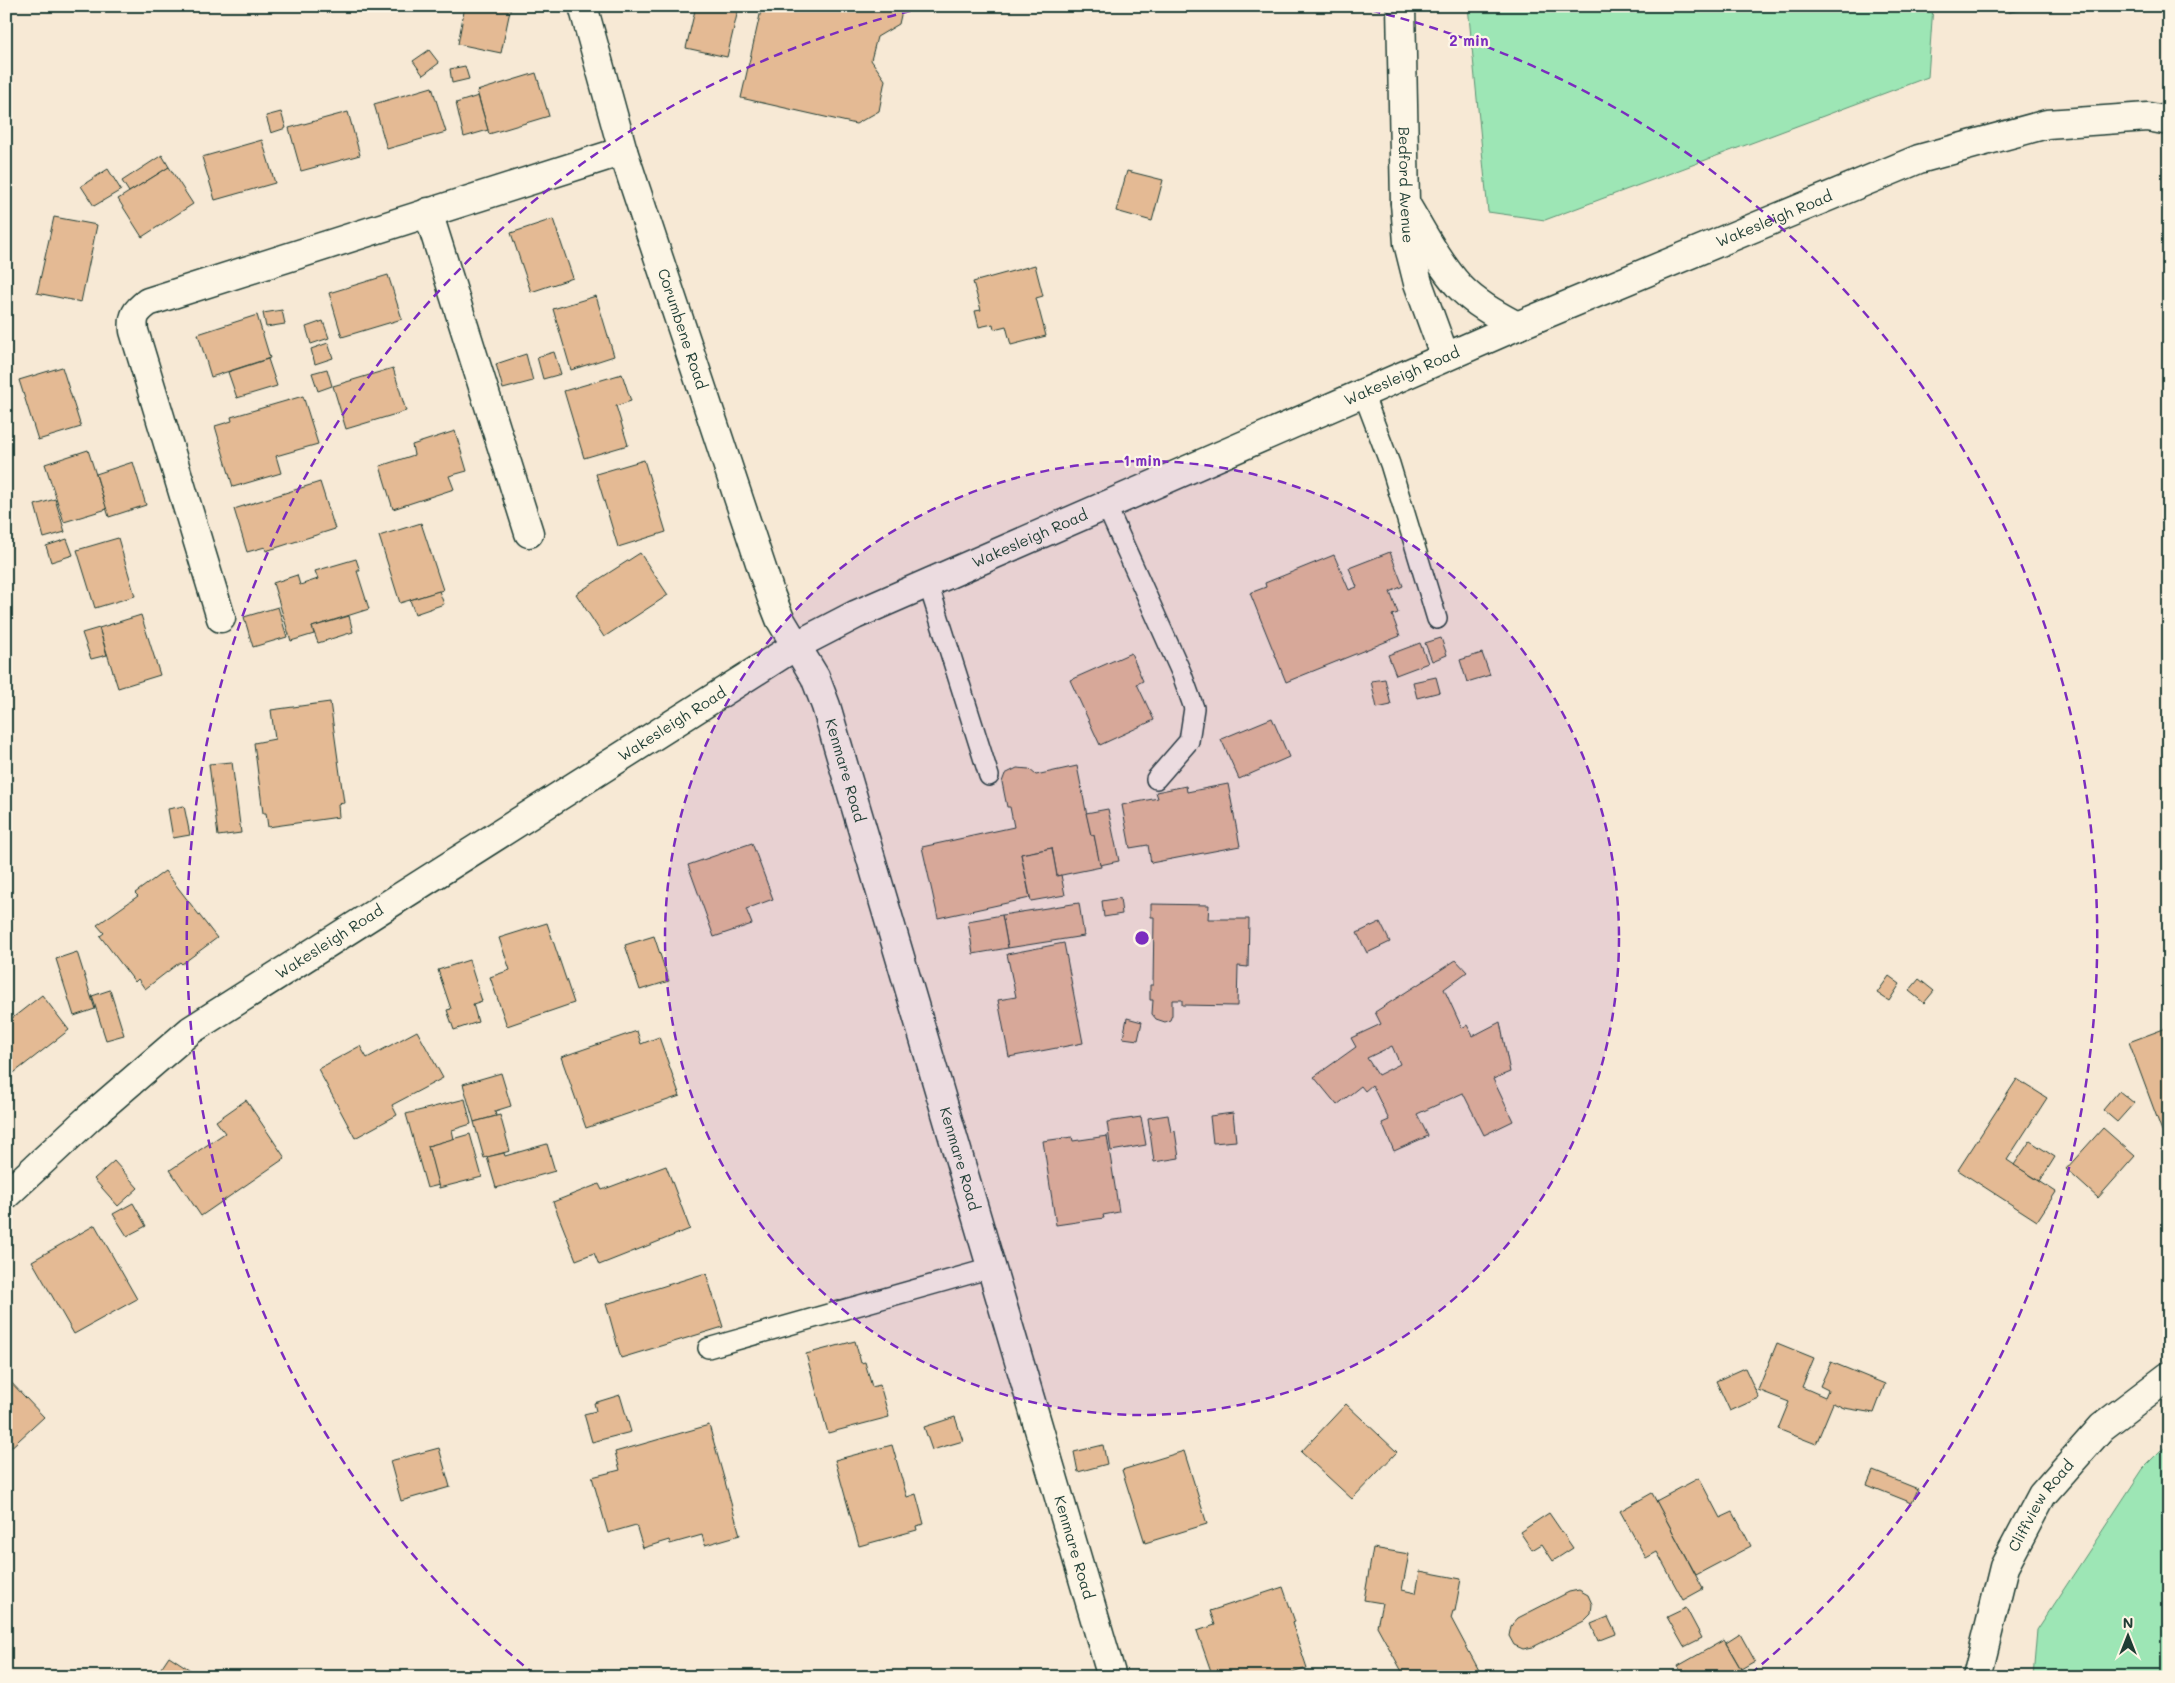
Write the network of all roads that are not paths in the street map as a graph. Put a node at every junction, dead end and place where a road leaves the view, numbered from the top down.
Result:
1 (583, 6) edge
2 (1401, 6) edge
3 (2169, 121) edge
4 (623, 151) junction
5 (1405, 203) junction
6 (428, 212) junction
7 (1517, 326) junction
8 (1445, 357) junction
9 (1363, 393) junction
10 (1106, 505) junction
11 (529, 533) dead end
12 (928, 583) junction
13 (221, 618) dead end
14 (1437, 619) dead end
15 (796, 646) junction
16 (989, 776) dead end
17 (1156, 779) dead end
18 (6, 1195) edge
19 (991, 1268) junction
20 (708, 1348) dead end
21 (2169, 1376) edge
22 (1112, 1677) edge
23 (1977, 1677) edge

1 - 4 street, Corumbene Road
2 - 5 street, Bedford Avenue
3 - 7 street, Wakesleigh Road
4 - 6 street
4 - 15 street, Corumbene Road
5 - 7 street
5 - 8 street, Bedford Avenue
6 - 11 street
6 - 13 street
7 - 8 street, Wakesleigh Road
8 - 9 street, Wakesleigh Road
9 - 10 street, Wakesleigh Road
9 - 14 lane
10 - 12 street, Wakesleigh Road
10 - 17 lane
12 - 15 street, Wakesleigh Road
12 - 16 lane
15 - 18 street, Wakesleigh Road
15 - 19 street, Kenmare Road
19 - 20 lane
19 - 22 street, Kenmare Road
21 - 23 street, Cliffview Road

